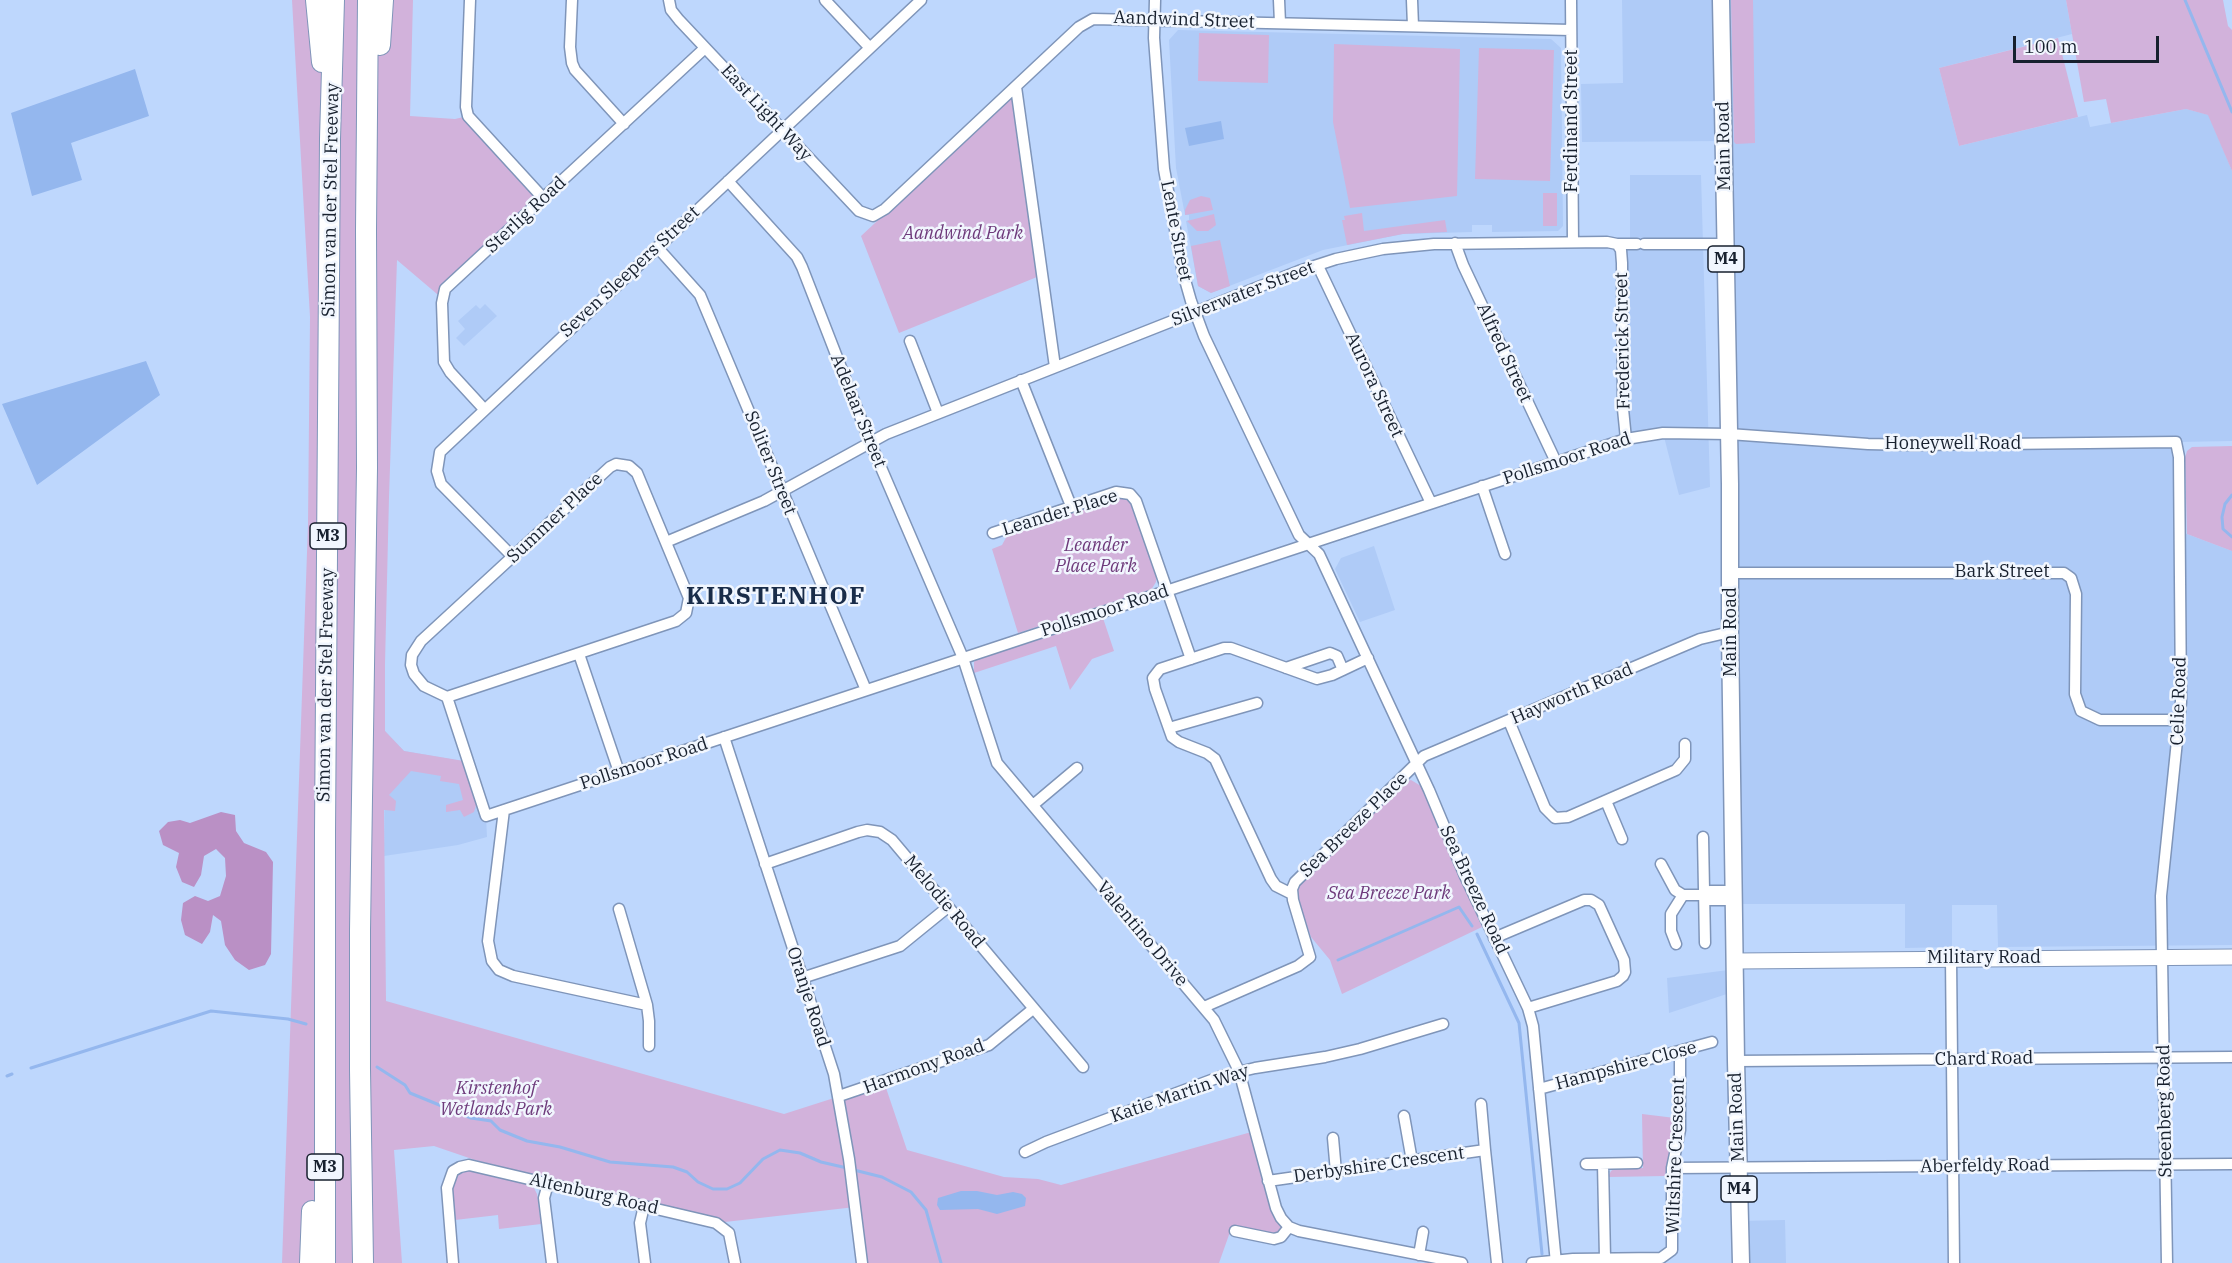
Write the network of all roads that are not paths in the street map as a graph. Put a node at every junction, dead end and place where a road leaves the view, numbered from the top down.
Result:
1 (316, 0) edge
2 (334, 0) edge
3 (368, 0) edge
4 (383, 0) edge
5 (470, 0) edge
6 (572, 0) edge
7 (669, 0) edge
8 (825, 0) edge
9 (921, 0) edge
10 (1155, 0) edge
11 (1279, 0) edge
12 (1412, 0) edge
13 (1571, 0) edge
14 (1721, 0) edge
15 (1155, 20) junction
16 (1280, 23) junction
17 (1413, 26) junction
18 (1571, 30) junction
19 (705, 48) junction
20 (870, 48) junction
21 (1016, 87) junction
22 (624, 124) junction
23 (783, 129) junction
24 (330, 139) junction
25 (367, 156) junction
26 (728, 180) junction
27 (543, 199) junction
28 (873, 216) joint
29 (1573, 242) junction
30 (1455, 243) junction
31 (1617, 244) junction
32 (1726, 244) junction
33 (657, 247) junction
34 (1318, 266) junction
35 (1195, 312) junction
36 (910, 341) dead end
37 (1055, 367) junction
38 (1022, 380) junction
39 (484, 409) junction
40 (938, 413) junction
41 (1729, 434) junction
42 (1626, 439) junction
43 (870, 442) junction
44 (2176, 442) joint
45 (1556, 462) junction
46 (1482, 486) junction
47 (782, 492) junction
48 (1431, 503) junction
49 (1071, 506) junction
50 (993, 533) dead end
51 (666, 542) junction
52 (1306, 544) junction
53 (1505, 554) dead end
54 (513, 557) junction
55 (1730, 573) junction
56 (1167, 591) junction
57 (1730, 632) junction
58 (579, 654) junction
59 (963, 658) junction
60 (1368, 658) junction
61 (1191, 659) junction
62 (1286, 668) junction
63 (1343, 670) junction
64 (866, 690) junction
65 (447, 697) junction
66 (1257, 703) dead end
67 (2180, 720) junction
68 (1509, 721) junction
69 (1169, 728) junction
70 (724, 738) junction
71 (1685, 744) dead end
72 (1416, 763) junction
73 (1077, 768) dead end
74 (619, 772) junction
75 (1606, 801) junction
76 (1033, 805) junction
77 (504, 810) junction
78 (1703, 837) dead end
79 (1622, 839) dead end
80 (765, 864) junction
81 (1661, 864) dead end
82 (1292, 894) junction
83 (1683, 895) junction
84 (1705, 895) junction
85 (1735, 896) junction
86 (948, 907) junction
87 (619, 909) dead end
88 (1494, 938) junction
89 (1705, 943) dead end
90 (1676, 944) dead end
91 (2232, 957) edge
92 (1951, 958) junction
93 (2163, 959) junction
94 (1736, 961) junction
95 (802, 978) junction
96 (646, 1005) junction
97 (1204, 1007) junction
98 (1528, 1008) junction
99 (1033, 1009) junction
100 (1443, 1024) dead end
101 (1712, 1042) dead end
102 (649, 1046) dead end
103 (1680, 1051) junction
104 (2232, 1057) edge
105 (2164, 1058) junction
106 (1951, 1060) junction
107 (1736, 1061) junction
108 (1083, 1067) dead end
109 (1239, 1071) junction
110 (324, 1072) junction
111 (1539, 1089) junction
112 (839, 1096) junction
113 (1481, 1104) dead end
114 (1404, 1116) dead end
115 (1333, 1138) dead end
116 (1485, 1150) junction
117 (1025, 1152) dead end
118 (1412, 1161) junction
119 (1637, 1163) dead end
120 (1586, 1164) dead end
121 (1603, 1164) junction
122 (2166, 1164) junction
123 (2232, 1164) edge
124 (1952, 1166) junction
125 (1672, 1168) junction
126 (1739, 1168) junction
127 (1336, 1172) junction
128 (1268, 1181) junction
129 (548, 1184) junction
130 (644, 1206) junction
131 (1289, 1227) junction
132 (1235, 1231) dead end
133 (1423, 1232) dead end
134 (1419, 1256) junction
135 (1605, 1258) junction
136 (1556, 1262) edge
137 (310, 1263) edge
138 (325, 1263) edge
139 (363, 1263) edge
140 (453, 1263) edge
141 (552, 1263) edge
142 (645, 1263) edge
143 (735, 1263) edge
144 (862, 1263) edge
145 (1462, 1263) edge
146 (1497, 1263) edge
147 (1532, 1263) edge
148 (1741, 1263) edge
149 (1954, 1263) edge
150 (2167, 1263) edge

1 - 24 highway
2 - 24 highway, Simon van der Stel Freeway / M3
3 - 25 highway, Simon van der Stel Freeway / M3
4 - 25 highway
5 - 27 street
6 - 22 street
7 - 19 street, East Light Way
8 - 20 street
9 - 20 street, Seven Sleepers Street
10 - 15 street, Lente Street
11 - 16 street
12 - 17 street
13 - 18 street, Ferdinand Street
14 - 32 main road, Main Road / M4
15 - 16 street, Aandwind Street
15 - 21 street, Aandwind Street
15 - 35 street, Lente Street
16 - 17 street, Aandwind Street
17 - 18 street, Aandwind Street
18 - 29 street, Ferdinand Street
19 - 22 street, Sterlig Road
19 - 23 street, East Light Way
20 - 23 street, Seven Sleepers Street
21 - 28 street, Aandwind Street
21 - 37 street
22 - 27 street, Sterlig Road
23 - 26 street, Seven Sleepers Street
23 - 28 street, East Light Way
24 - 110 highway, Simon van der Stel Freeway / M3
25 - 139 highway, Simon van der Stel Freeway / M3
26 - 33 street, Seven Sleepers Street
26 - 43 street, Adelaar Street
27 - 39 street, Sterlig Road
29 - 30 street, Silverwater Street
29 - 31 street, Silverwater Street
30 - 34 street, Silverwater Street
30 - 45 street, Alfred Street
31 - 32 street, Silverwater Street
31 - 42 street, Frederick Street
32 - 41 main road, Main Road / M4
33 - 39 street, Seven Sleepers Street
33 - 47 street, Soliter Street
34 - 35 street, Silverwater Street
34 - 48 street, Aurora Street
35 - 37 street, Silverwater Street
35 - 52 street, Lente Street
36 - 40 street
37 - 38 street, Silverwater Street
38 - 40 street, Silverwater Street
38 - 49 street
39 - 54 street, Seven Sleepers Street
40 - 43 street, Silverwater Street
41 - 42 street, Pollsmoor Road
41 - 44 street, Honeywell Road
41 - 55 main road, Main Road / M4
42 - 45 street, Pollsmoor Road
43 - 47 street, Silverwater Street
43 - 59 street, Adelaar Street
44 - 67 street, Celie Road
45 - 46 street, Pollsmoor Road
46 - 48 street, Pollsmoor Road
46 - 53 street
47 - 51 street, Silverwater Street
47 - 64 street, Soliter Street
48 - 52 street, Pollsmoor Road
49 - 50 street, Leander Place
49 - 56 street, Leander Place
51 - 54 street, Summer Place
51 - 58 street, Summer Place
52 - 56 street, Pollsmoor Road
52 - 60 street, Sea Breeze Road
54 - 65 street, Summer Place
55 - 57 main road, Main Road / M4
55 - 67 street, Bark Street
56 - 59 street, Pollsmoor Road
56 - 61 street
57 - 68 street, Hayworth Road
57 - 85 main road, Main Road / M4
58 - 65 street, Summer Place
58 - 74 street
59 - 64 street, Pollsmoor Road
59 - 76 street, Valentino Drive
60 - 63 street
60 - 72 street, Sea Breeze Road
61 - 62 street
61 - 69 street
62 - 63 street
62 - 63 street
64 - 70 street, Pollsmoor Road
65 - 77 street, Pollsmoor Road
66 - 69 street
67 - 93 street, Celie Road
68 - 72 street, Hayworth Road
68 - 75 street
69 - 82 street
70 - 74 street, Pollsmoor Road
70 - 80 street, Oranje Road
71 - 75 street
72 - 82 street, Sea Breeze Place
72 - 88 street, Sea Breeze Road
73 - 76 street
74 - 77 street, Pollsmoor Road
75 - 79 street
76 - 97 street, Valentino Drive
77 - 96 street
78 - 84 street
80 - 86 street, Melodie Road
80 - 95 street, Oranje Road
81 - 83 street
82 - 97 street, Sea Breeze Place
83 - 84 street
83 - 90 street
84 - 85 street
84 - 89 street
85 - 94 main road, Main Road / M4
86 - 95 street
86 - 99 street, Melodie Road
87 - 96 street
88 - 98 street, Sea Breeze Road
88 - 98 street
91 - 93 main road, Military Road
92 - 93 main road, Military Road
92 - 94 main road, Military Road
92 - 106 street
93 - 105 street, Steenberg Road
94 - 107 main road, Main Road / M4
95 - 112 street, Oranje Road
96 - 102 street
97 - 109 street, Valentino Drive
98 - 111 street, Sea Breeze Road
99 - 108 street, Melodie Road
99 - 112 street, Harmony Road
100 - 109 street, Katie Martin Way
101 - 103 street, Hampshire Close
103 - 111 street, Hampshire Close
103 - 125 street, Wiltshire Crescent
104 - 105 street, Chard Road
105 - 106 street, Chard Road
105 - 122 street, Steenberg Road
106 - 107 street, Chard Road
106 - 124 street
107 - 126 main road, Main Road / M4
109 - 117 street, Katie Martin Way
109 - 128 street, Valentino Drive
110 - 137 highway
110 - 138 highway, Simon van der Stel Freeway / M3
111 - 136 street, Sea Breeze Road
112 - 144 street, Oranje Road
113 - 116 street
114 - 118 street
115 - 127 street
116 - 118 street, Derbyshire Crescent
116 - 146 street, Derbyshire Crescent
118 - 127 street, Derbyshire Crescent
119 - 121 street
120 - 121 street
121 - 135 street
122 - 123 street, Aberfeldy Road
122 - 124 street, Aberfeldy Road
122 - 150 street, Steenberg Road
124 - 126 street, Aberfeldy Road
124 - 149 street
125 - 126 street, Aberfeldy Road
125 - 135 street, Wiltshire Crescent
126 - 148 main road, Main Road / M4
127 - 128 street, Derbyshire Crescent
128 - 131 street, Valentino Drive
129 - 130 street, Altenburg Road
129 - 140 street, Altenburg Road
129 - 141 street
130 - 142 street
130 - 143 street, Altenburg Road
131 - 132 street
131 - 134 street
133 - 134 street
134 - 145 street
135 - 136 street, Wiltshire Crescent
136 - 147 street

